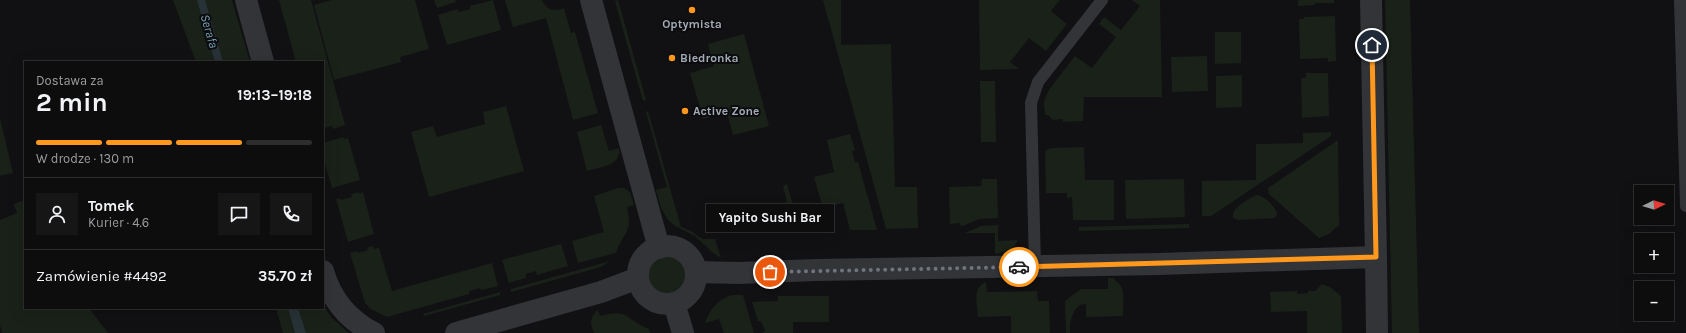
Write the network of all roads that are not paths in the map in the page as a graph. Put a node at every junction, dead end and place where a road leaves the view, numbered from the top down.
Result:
1 (246, 0) edge
2 (590, 0) edge
3 (1102, 0) edge
4 (1371, 0) edge
5 (1680, 0) edge
6 (263, 61) edge
7 (1686, 206) edge
8 (659, 248) junction
9 (1376, 257) junction
10 (1035, 266) junction
11 (696, 272) junction
12 (324, 273) edge
13 (638, 278) junction
14 (674, 303) junction
15 (374, 333) edge
16 (456, 333) edge
17 (683, 333) edge
18 (1377, 333) edge

1 - 6 street
2 - 8 street
3 - 10 lane
4 - 9 street
5 - 7 lane
8 - 11 street
8 - 13 street
9 - 10 street
9 - 18 street
10 - 11 street
11 - 14 street
12 - 15 street
13 - 14 street
13 - 16 street
14 - 17 street

